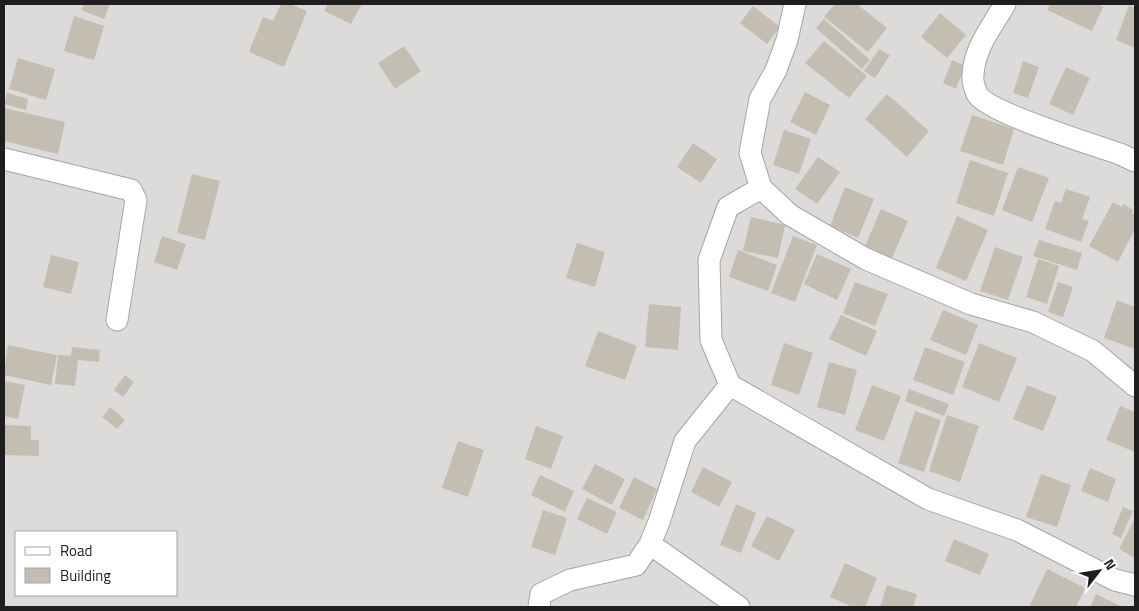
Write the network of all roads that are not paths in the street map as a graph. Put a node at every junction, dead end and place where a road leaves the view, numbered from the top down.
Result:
1 (795, 4) edge
2 (1006, 4) edge
3 (4, 159) edge
4 (1135, 161) edge
5 (761, 188) junction
6 (117, 320) dead end
7 (730, 385) junction
8 (1135, 386) edge
9 (650, 544) junction
10 (1135, 585) edge
11 (539, 607) edge
12 (739, 607) edge

1 - 5 street
2 - 4 street
3 - 6 street
5 - 7 street
5 - 8 street
7 - 9 street
7 - 10 street
9 - 11 street
9 - 12 street

